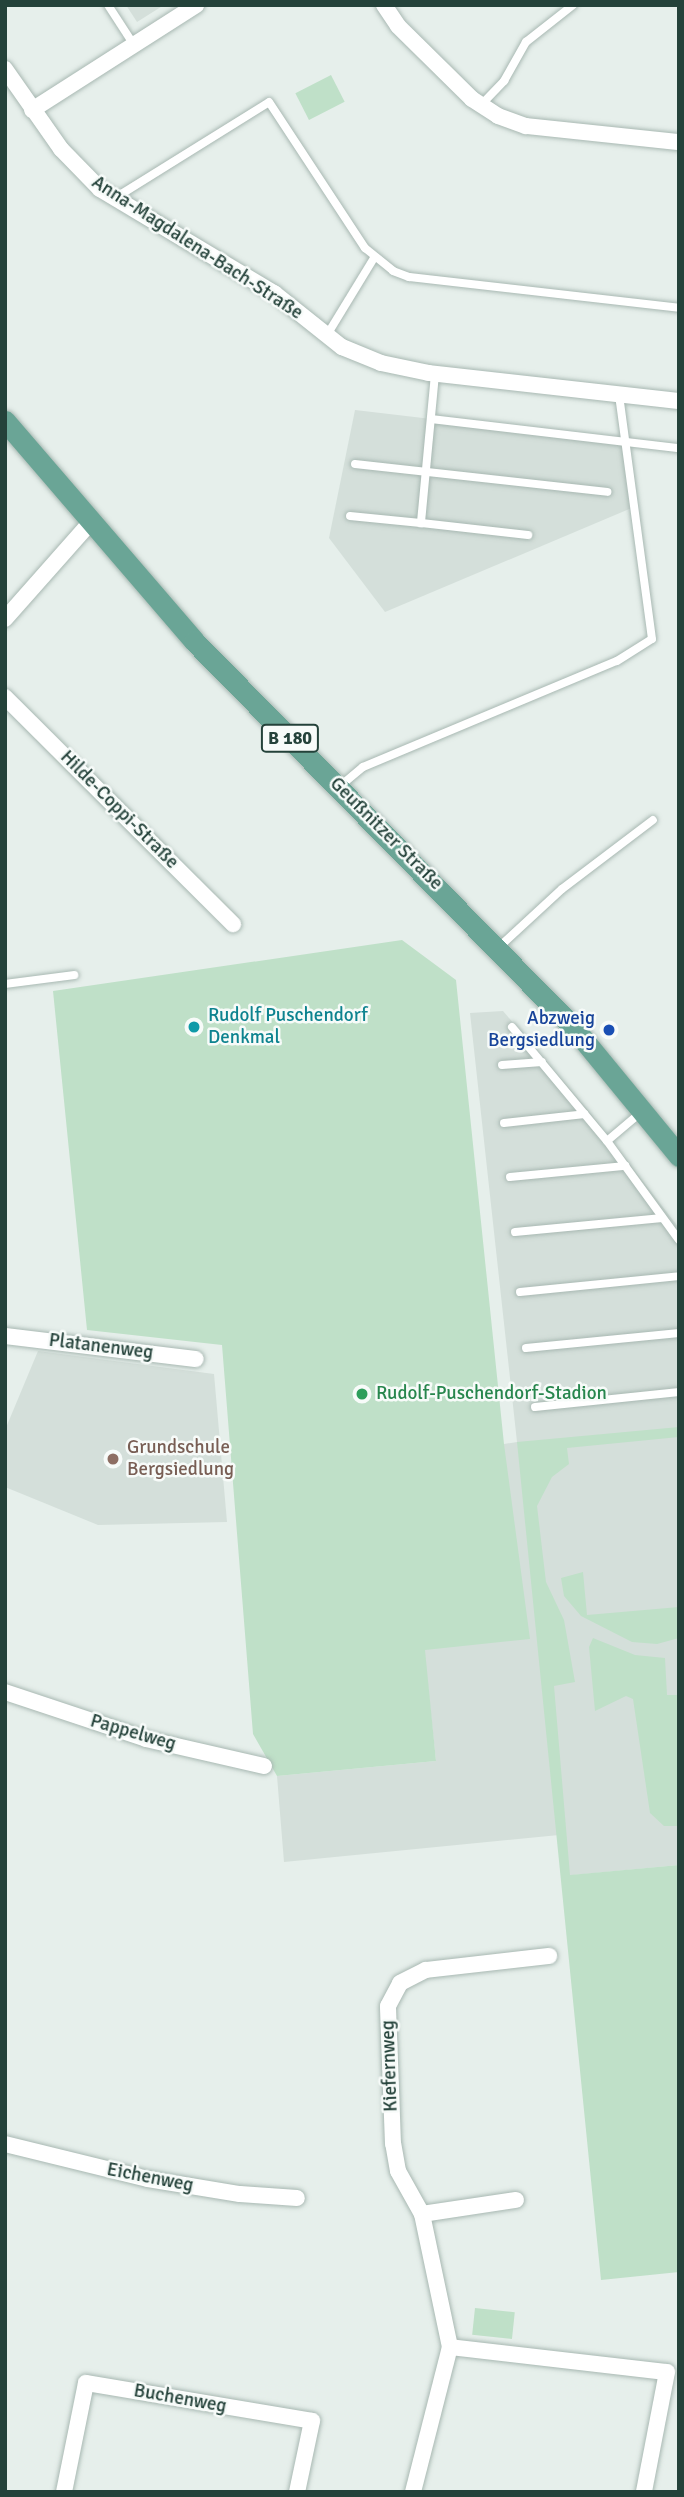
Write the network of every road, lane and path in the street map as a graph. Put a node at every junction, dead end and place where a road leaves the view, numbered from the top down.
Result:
1 (108, 5) edge
2 (196, 5) edge
3 (384, 5) edge
4 (573, 5) edge
5 (134, 45) junction
6 (5, 69) edge
7 (480, 106) junction
8 (32, 110) junction
9 (679, 142) edge
10 (115, 198) junction
11 (374, 258) junction
12 (679, 308) edge
13 (327, 335) junction
14 (435, 374) junction
15 (619, 394) junction
16 (679, 401) edge
17 (431, 419) junction
18 (5, 421) edge
19 (625, 442) junction
20 (679, 448) edge
21 (355, 464) dead end
22 (426, 470) junction
23 (607, 492) dead end
24 (350, 516) dead end
25 (90, 523) junction
26 (421, 523) junction
27 (528, 535) dead end
28 (5, 619) edge
29 (5, 697) edge
30 (339, 787) junction
31 (653, 820) dead end
32 (233, 924) dead end
33 (498, 947) junction
34 (74, 975) dead end
35 (5, 984) edge
36 (512, 1027) dead end
37 (542, 1062) junction
38 (502, 1065) dead end
39 (642, 1111) junction
40 (585, 1114) junction
41 (504, 1123) dead end
42 (607, 1141) junction
43 (679, 1156) edge
44 (625, 1166) junction
45 (510, 1177) dead end
46 (662, 1218) junction
47 (515, 1232) dead end
48 (679, 1240) edge
49 (679, 1276) edge
50 (520, 1292) dead end
51 (679, 1333) edge
52 (5, 1336) edge
53 (526, 1348) dead end
54 (196, 1359) dead end
55 (679, 1392) edge
56 (535, 1407) dead end
57 (5, 1692) edge
58 (264, 1766) dead end
59 (549, 1956) dead end
60 (5, 2144) edge
61 (297, 2198) dead end
62 (516, 2200) dead end
63 (422, 2214) junction
64 (450, 2347) junction
65 (673, 2368) edge
66 (64, 2492) edge
67 (297, 2492) edge
68 (413, 2492) edge
69 (645, 2492) edge

1 - 5 lane
2 - 5 street
3 - 7 street
4 - 7 lane
5 - 8 street
6 - 8 street, Anna-Magdalena-Bach-Straße
7 - 9 street
8 - 10 street, Anna-Magdalena-Bach-Straße
10 - 11 lane
10 - 13 street, Anna-Magdalena-Bach-Straße
11 - 12 lane
11 - 13 lane
13 - 14 street, Anna-Magdalena-Bach-Straße
14 - 15 street, Anna-Magdalena-Bach-Straße
14 - 17 lane
15 - 16 street, Anna-Magdalena-Bach-Straße
15 - 19 lane
17 - 19 lane
17 - 22 lane
18 - 25 main road, Geußnitzer Straße / B 180
19 - 20 lane
19 - 30 lane
21 - 22 lane
22 - 23 lane
22 - 26 lane
24 - 26 lane
25 - 28 street
25 - 30 main road, Geußnitzer Straße / B 180
26 - 27 lane
29 - 32 street, Hilde-Coppi-Straße
30 - 33 main road, Geußnitzer Straße / B 180
31 - 33 lane
33 - 39 main road, Geußnitzer Straße / B 180
34 - 35 lane
36 - 37 lane
37 - 38 lane
37 - 40 lane
39 - 42 lane
39 - 43 main road, Geußnitzer Straße / B 180
40 - 41 lane
40 - 42 lane
42 - 44 lane
44 - 45 lane
44 - 46 lane
46 - 47 lane
46 - 48 lane
49 - 50 lane
51 - 53 lane
52 - 54 street, Platanenweg
55 - 56 lane
57 - 58 street, Pappelweg
59 - 63 street, Kiefernweg
60 - 61 street, Eichenweg
62 - 63 street
63 - 64 street, Kiefernweg
64 - 65 street
64 - 68 street, Kiefernweg
65 - 69 street
66 - 67 street, Buchenweg

